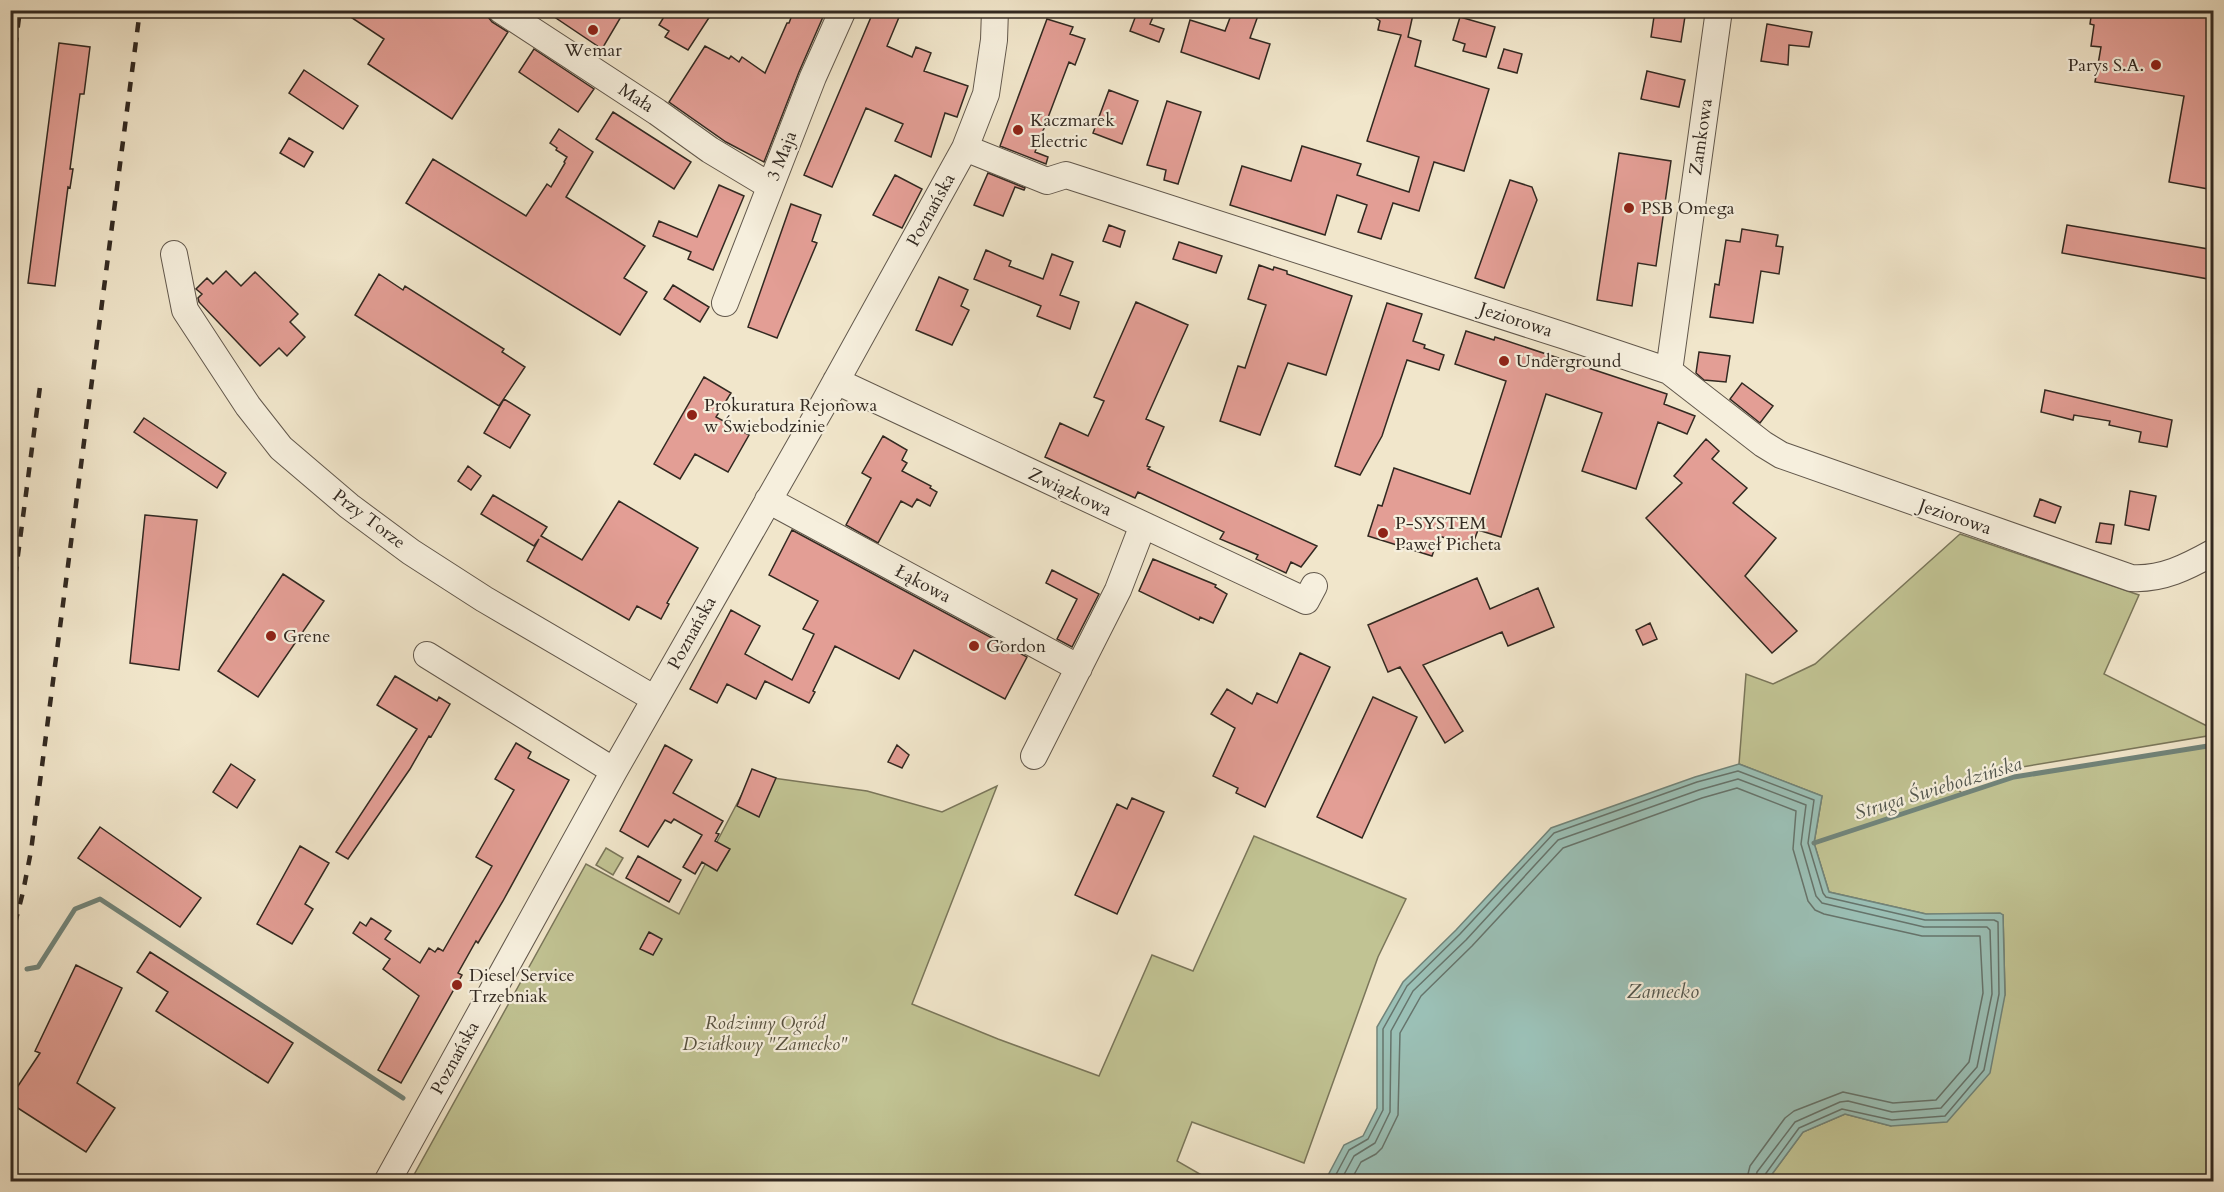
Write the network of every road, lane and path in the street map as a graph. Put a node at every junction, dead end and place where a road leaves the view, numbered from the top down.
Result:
1 (501, 10) edge
2 (843, 10) edge
3 (995, 10) edge
4 (1719, 10) edge
5 (965, 148) junction
6 (770, 186) junction
7 (174, 254) dead end
8 (724, 303) dead end
9 (1669, 371) junction
10 (836, 381) junction
11 (768, 500) junction
12 (1143, 525) junction
13 (2214, 552) edge
14 (1310, 594) dead end
15 (427, 655) dead end
16 (1079, 668) junction
17 (656, 699) junction
18 (1034, 756) dead end
19 (614, 771) junction
20 (387, 1182) edge

1 - 6 street, Mała
2 - 6 street, 3 Maja
3 - 5 street, Poznańska
4 - 9 street, Zamkowa
5 - 9 street, Jeziorowa
5 - 10 street, Poznańska
6 - 8 street, 3 Maja
7 - 17 street, Przy Torze
9 - 13 street, Jeziorowa
10 - 11 street, Poznańska
10 - 12 street, Związkowa
11 - 16 street, Łąkowa
11 - 17 street, Poznańska
12 - 14 street, Związkowa
12 - 16 street
15 - 19 street
16 - 18 street
17 - 19 street, Poznańska
19 - 20 street, Poznańska

